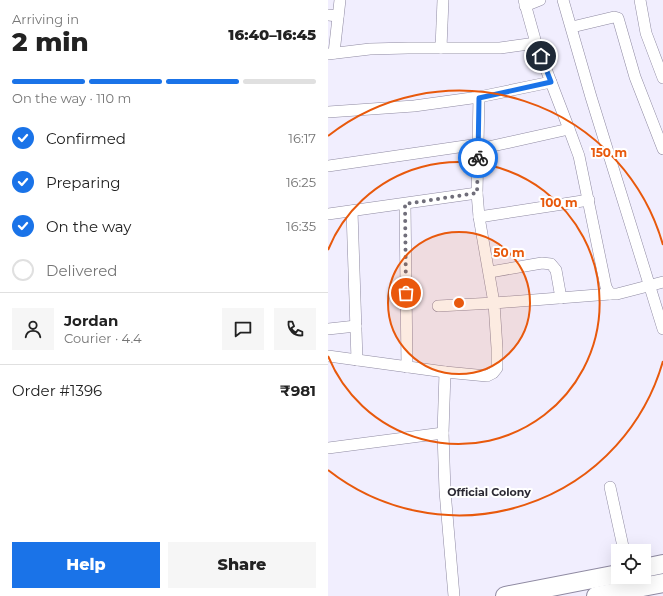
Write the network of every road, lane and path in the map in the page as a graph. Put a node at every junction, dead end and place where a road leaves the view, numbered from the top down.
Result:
1 (340, 0) edge
2 (443, 0) edge
3 (540, 0) edge
4 (563, 0) edge
5 (640, 0) edge
6 (524, 3) edge
7 (333, 16) edge
8 (572, 27) junction
9 (536, 43) junction
10 (441, 48) junction
11 (331, 53) edge
12 (663, 78) edge
13 (551, 82) junction
14 (479, 98) junction
15 (328, 112) edge
16 (569, 129) junction
17 (479, 147) junction
18 (663, 149) edge
19 (328, 166) edge
20 (477, 193) junction
21 (588, 200) junction
22 (405, 204) junction
23 (352, 211) junction
24 (328, 214) edge
25 (479, 217) junction
26 (490, 272) junction
27 (663, 282) edge
28 (649, 286) junction
29 (610, 294) junction
30 (562, 298) junction
31 (494, 303) junction
32 (438, 306) dead end
33 (356, 326) junction
34 (328, 329) edge
35 (663, 329) edge
36 (328, 356) edge
37 (357, 360) junction
38 (408, 367) junction
39 (445, 372) junction
40 (443, 433) junction
41 (328, 448) edge
42 (610, 487) dead end
43 (622, 544) edge
44 (663, 564) edge
45 (651, 567) edge
46 (611, 575) edge
47 (663, 583) edge
48 (454, 596) edge
49 (505, 596) edge
50 (596, 596) edge

1 - 7 street
2 - 10 street
3 - 6 street
4 - 8 street
5 - 12 street
6 - 9 street
7 - 11 street
8 - 18 street
8 - 28 street
9 - 10 street
9 - 13 street
10 - 11 street
13 - 14 street
13 - 16 street
14 - 15 street
14 - 17 street
16 - 17 street
16 - 21 street
17 - 19 street
17 - 20 street
20 - 22 street
20 - 25 street
21 - 25 street
21 - 29 street
22 - 23 street
22 - 38 street
23 - 24 street
23 - 33 street
25 - 26 street
26 - 30 street
26 - 31 street
27 - 28 street
28 - 29 street
28 - 35 street
29 - 30 street
30 - 31 street
31 - 32 street
31 - 39 street
33 - 34 street
33 - 37 street
36 - 37 street
37 - 38 street
38 - 39 street
39 - 40 street
40 - 41 street
40 - 48 street
42 - 43 street
44 - 45 main road
46 - 49 main road
47 - 50 main road

